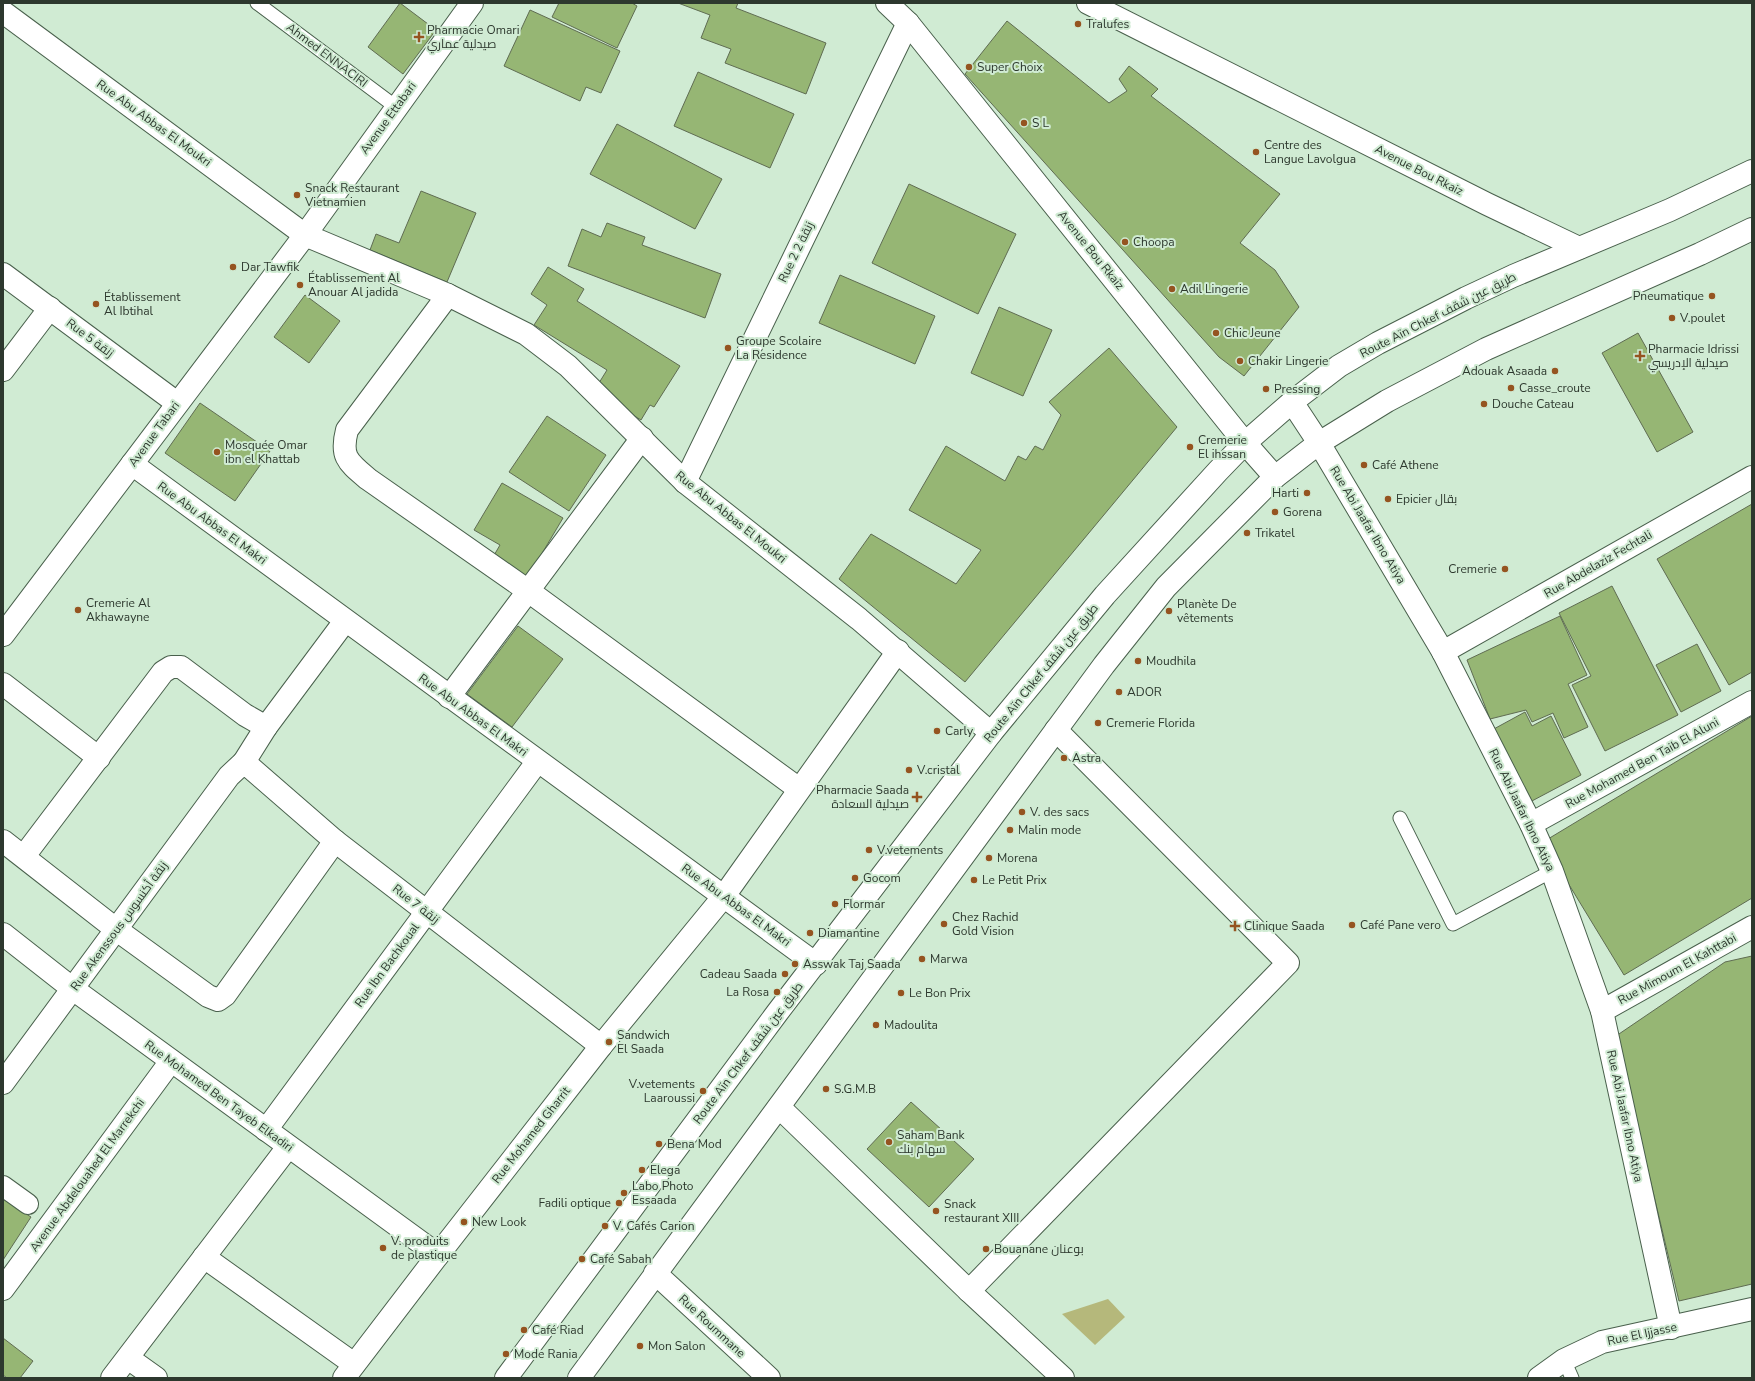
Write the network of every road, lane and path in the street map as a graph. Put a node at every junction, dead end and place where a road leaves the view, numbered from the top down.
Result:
1 (257, 3) edge
2 (472, 3) edge
3 (887, 3) edge
4 (1088, 3) edge
5 (3, 12) edge
6 (907, 13) edge
7 (396, 107) junction
8 (1752, 171) edge
9 (1752, 229) edge
10 (305, 235) junction
11 (1579, 248) junction
12 (3, 274) edge
13 (448, 295) junction
14 (50, 308) junction
15 (3, 370) edge
16 (177, 402) junction
17 (1292, 402) junction
18 (642, 438) junction
19 (1245, 443) junction
20 (1319, 443) junction
21 (132, 464) junction
22 (1275, 477) junction
23 (1752, 477) edge
24 (685, 482) junction
25 (527, 590) junction
26 (345, 620) junction
27 (3, 635) edge
28 (898, 651) junction
29 (1443, 652) junction
30 (3, 684) edge
31 (449, 697) junction
32 (1752, 702) edge
33 (266, 727) junction
34 (1056, 730) junction
35 (991, 733) junction
36 (99, 758) junction
37 (537, 762) junction
38 (240, 766) junction
39 (800, 789) junction
40 (1400, 818) dead end
41 (1531, 824) junction
42 (3, 841) edge
43 (335, 841) junction
44 (24, 856) junction
45 (1552, 871) junction
46 (724, 896) junction
47 (426, 911) junction
48 (1752, 928) edge
49 (117, 930) junction
50 (3, 934) edge
51 (816, 964) junction
52 (73, 989) junction
53 (1602, 1011) junction
54 (601, 1046) junction
55 (172, 1061) junction
56 (3, 1083) edge
57 (780, 1107) junction
58 (266, 1130) junction
59 (288, 1146) junction
60 (3, 1186) edge
61 (28, 1204) dead end
62 (438, 1255) junction
63 (204, 1257) junction
64 (655, 1273) junction
65 (3, 1289) edge
66 (969, 1291) junction
67 (1752, 1309) edge
68 (1670, 1328) junction
69 (128, 1358) junction
70 (1568, 1369) edge
71 (349, 1371) edge
72 (1051, 1374) edge
73 (112, 1378) edge
74 (156, 1378) edge
75 (506, 1378) edge
76 (579, 1378) edge
77 (769, 1378) edge
78 (1540, 1378) edge

1 - 7 lane, Ahmed ENNACIRI
2 - 7 street, Avenue Ettabari
3 - 6 street, Avenue Bou Rkaiz
4 - 11 street, Avenue Bou Rkaiz
5 - 10 street, Rue Abu Abbas El Moukri
6 - 19 street, Avenue Bou Rkaiz
6 - 24 street, Rue 2 زنقة 2
7 - 10 street, Avenue Ettabari
8 - 11 street, Route Aïn Chkef طريق عين شقف
9 - 20 street
10 - 13 street, Rue Abu Abbas El Moukri
10 - 16 street, Avenue Tabari
11 - 17 street, Route Aïn Chkef طريق عين شقف
12 - 14 street, Rue زنقة 5
13 - 18 street, Rue Abu Abbas El Moukri
13 - 25 street
14 - 15 street
14 - 16 street, Rue زنقة 5
16 - 21 street, Avenue Tabari
17 - 19 street, Route Aïn Chkef طريق عين شقف
17 - 20 street, Rue Abi Jaafar Ibno Atiya
18 - 24 street, Rue Abu Abbas El Moukri
18 - 25 street
19 - 22 street, Avenue Bou Rkaiz
19 - 35 street, Route Aïn Chkef طريق عين شقف
20 - 22 street
20 - 29 street, Rue Abi Jaafar Ibno Atiya
21 - 26 street, Rue Abu Abbas El Makri
21 - 27 street, Avenue Tabari
22 - 34 street
23 - 29 street, Rue Abdelaziz Fechtali
24 - 28 street, Rue Abu Abbas El Moukri
25 - 31 street
25 - 39 street
26 - 31 street, Rue Abu Abbas El Makri
26 - 33 street, Rue Akenssous زنقة أكنسوس
28 - 35 street, Rue Abu Abbas El Moukri
28 - 39 street, Rue Mohamed Gharrit
29 - 41 street, Rue Abi Jaafar Ibno Atiya
30 - 36 street
31 - 37 street, Rue Abu Abbas El Makri
32 - 41 street, Rue Mohamed Ben Taib El Aluni
33 - 36 street
33 - 38 street, Rue Akenssous زنقة أكنسوس
34 - 57 street
34 - 66 street
35 - 51 street, Route Aïn Chkef طريق عين شقف
36 - 44 street
37 - 46 street, Rue Abu Abbas El Makri
37 - 47 street, Rue Ibn Bachkoual
38 - 43 street, Rue 7 زنقة
38 - 49 street, Rue Akenssous زنقة أكنسوس
39 - 46 street, Rue Mohamed Gharrit
40 - 45 lane
41 - 45 street, Rue Abi Jaafar Ibno Atiya
42 - 44 street
43 - 47 street, Rue 7 زنقة
43 - 49 street
44 - 49 street
45 - 53 street, Rue Abi Jaafar Ibno Atiya
46 - 51 street, Rue Abu Abbas El Makri
46 - 54 street, Rue Mohamed Gharrit
47 - 54 street, Rue 7 زنقة
47 - 58 street, Rue Ibn Bachkoual
48 - 53 street, Rue Mimoum El Kahttabi
49 - 52 street, Rue Akenssous زنقة أكنسوس
50 - 52 street, Rue Mohamed Ben Tayeb Elkadiri
51 - 75 street, Route Aïn Chkef طريق عين شقف
52 - 55 street, Rue Mohamed Ben Tayeb Elkadiri
52 - 56 street, Rue Akenssous زنقة أكنسوس
53 - 68 street, Rue Abi Jaafar Ibno Atiya
54 - 62 street, Rue Mohamed Gharrit
55 - 58 street, Rue Mohamed Ben Tayeb Elkadiri
55 - 65 street, Avenue Abdelouahed El Marrekchi
57 - 64 street
57 - 66 street
58 - 59 street, Rue Mohamed Ben Tayeb Elkadiri
59 - 62 street, Rue Mohamed Ben Tayeb Elkadiri
59 - 63 street
60 - 61 street
62 - 71 street, Rue Mohamed Gharrit
63 - 69 street
63 - 71 street
64 - 76 street
64 - 77 street, Rue Roummane
66 - 72 street
67 - 68 street, Rue El Ijjasse
68 - 70 street, Rue El Ijjasse
69 - 73 street
69 - 74 street
70 - 78 street, Rue El Ijjasse

